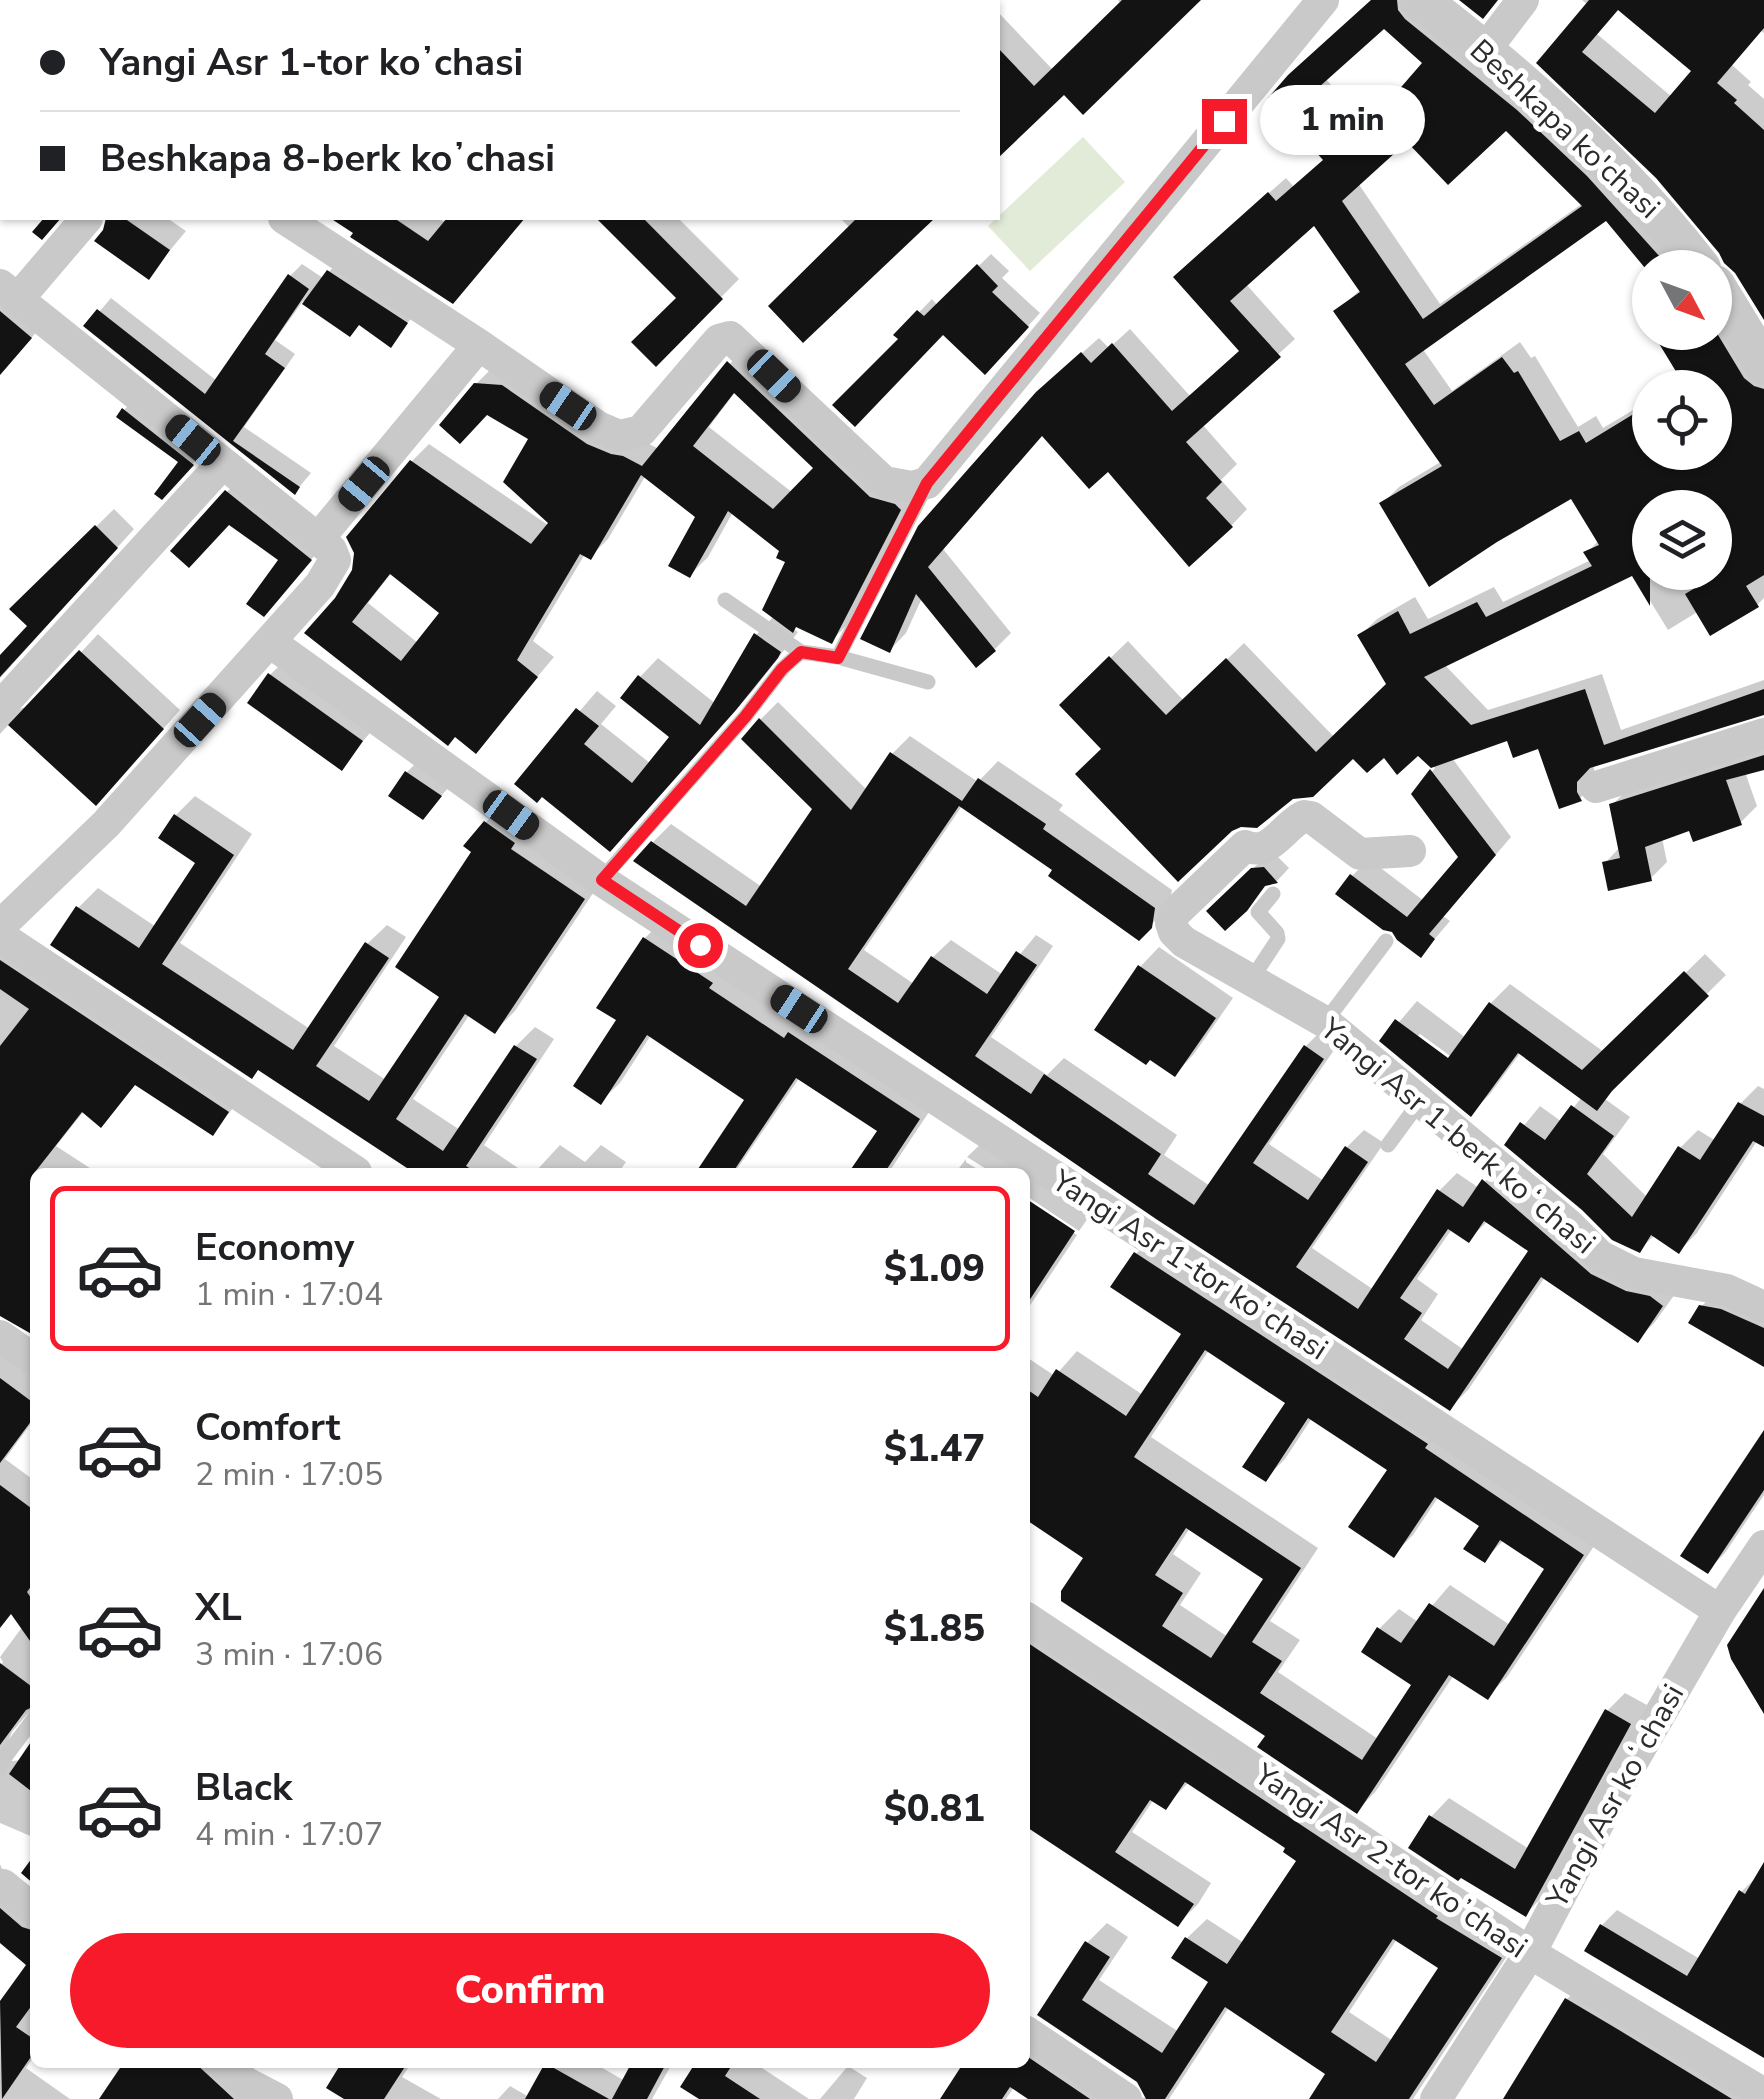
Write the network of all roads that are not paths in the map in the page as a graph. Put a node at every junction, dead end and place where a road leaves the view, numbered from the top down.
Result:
1 (1323, 0) edge
2 (1420, 0) edge
3 (1524, 0) edge
4 (1485, 50) junction
5 (85, 220) edge
6 (287, 220) edge
7 (1687, 250) edge
8 (9, 292) edge
9 (1732, 313) edge
10 (479, 345) junction
11 (1764, 365) edge
12 (222, 464) junction
13 (927, 483) junction
14 (318, 539) junction
15 (725, 600) dead end
16 (270, 642) junction
17 (801, 652) junction
18 (838, 658) junction
19 (928, 682) dead end
20 (0, 707) edge
21 (1764, 734) edge
22 (1596, 787) dead end
23 (1410, 851) dead end
24 (602, 880) junction
25 (1272, 894) dead end
26 (0, 926) edge
27 (0, 936) edge
28 (1386, 941) dead end
29 (1251, 980) junction
30 (1325, 1022) junction
31 (1422, 1100) junction
32 (1388, 1145) dead end
33 (350, 1168) edge
34 (1764, 1307) edge
35 (0, 1336) edge
36 (30, 1357) edge
37 (1764, 1546) edge
38 (1720, 1611) junction
39 (1030, 1621) edge
40 (30, 1723) edge
41 (0, 1768) edge
42 (2, 1877) edge
43 (30, 1906) edge
44 (1530, 1953) junction
45 (1030, 2034) edge
46 (228, 2068) edge
47 (1764, 2094) edge
48 (277, 2099) edge
49 (1126, 2099) edge
50 (1436, 2099) edge

1 - 13 street
2 - 4 street, Beshkapa ko'chasi
3 - 4 street
4 - 7 street, Beshkapa ko'chasi
5 - 8 street
6 - 10 street
8 - 12 street
9 - 11 street
10 - 13 street
10 - 14 street
12 - 14 street
12 - 20 street
13 - 18 lane
14 - 16 street
15 - 17 lane
16 - 24 street, Yangi Asr 1-tor koʼchasi
16 - 26 street
17 - 18 lane
17 - 24 lane
18 - 19 lane
21 - 22 street
23 - 29 street, Yangi Asr 1-berk koʻchasi
24 - 38 street, Yangi Asr 1-tor koʼchasi
25 - 29 lane
27 - 33 street
28 - 30 lane
29 - 30 street, Yangi Asr 1-berk koʻchasi
30 - 31 street, Yangi Asr 1-berk koʻchasi
31 - 32 lane
31 - 34 street, Yangi Asr 1-berk koʻchasi
35 - 36 street
37 - 38 street, Yangi Asr koʻchasi
38 - 44 street, Yangi Asr koʻchasi
39 - 44 street, Yangi Asr 2-tor koʼchasi
40 - 41 lane
42 - 43 street
44 - 47 street, Yangi Asr 2-tor koʼchasi
44 - 50 street, Yangi Asr koʻchasi
45 - 49 street
46 - 48 street

